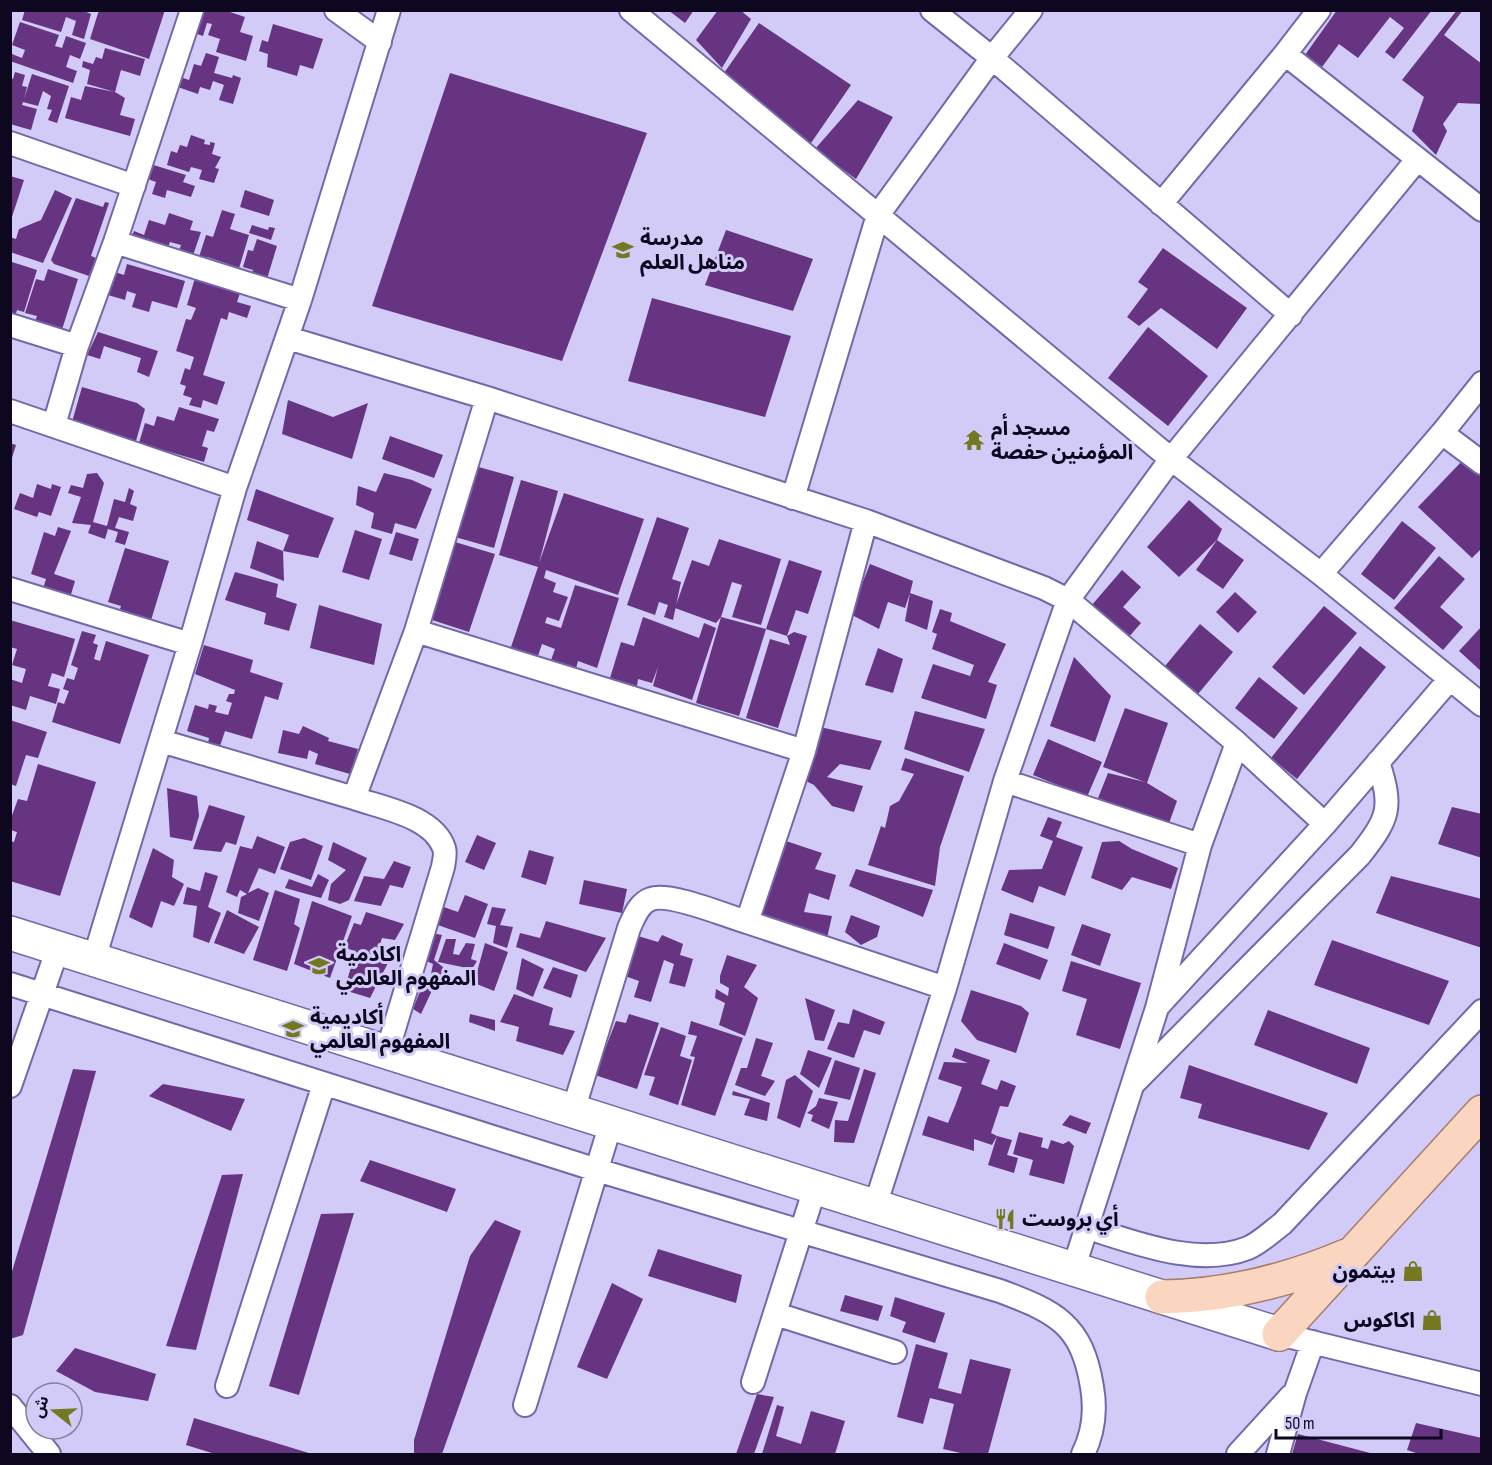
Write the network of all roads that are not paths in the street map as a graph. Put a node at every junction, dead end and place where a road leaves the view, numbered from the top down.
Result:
1 (192, 10) edge
2 (336, 10) edge
3 (389, 10) edge
4 (631, 10) edge
5 (932, 10) edge
6 (1031, 10) edge
7 (1319, 10) edge
8 (380, 42) junction
9 (1285, 54) junction
10 (992, 58) junction
11 (10, 143) edge
12 (1416, 161) junction
13 (134, 186) junction
14 (1161, 204) junction
15 (1482, 210) edge
16 (878, 215) junction
17 (115, 242) junction
18 (300, 300) junction
19 (1291, 315) junction
20 (10, 325) edge
21 (288, 338) junction
22 (77, 346) junction
23 (1482, 383) edge
24 (487, 398) junction
25 (10, 411) edge
26 (54, 425) junction
27 (1442, 433) junction
28 (1171, 459) junction
29 (1482, 463) edge
30 (235, 488) junction
31 (793, 498) junction
32 (866, 521) junction
33 (1321, 574) junction
34 (10, 590) edge
35 (1068, 600) junction
36 (416, 631) junction
37 (190, 644) junction
38 (1449, 680) junction
39 (1482, 705) edge
40 (161, 741) junction
41 (1237, 743) junction
42 (804, 751) junction
43 (1378, 762) junction
44 (1005, 781) junction
45 (354, 798) junction
46 (1325, 824) junction
47 (1200, 844) junction
48 (747, 922) junction
49 (10, 933) edge
50 (58, 948) junction
51 (94, 959) junction
52 (10, 984) edge
53 (945, 988) junction
54 (43, 995) junction
55 (1157, 1008) junction
56 (1482, 1011) edge
57 (387, 1052) junction
58 (324, 1084) junction
59 (1131, 1085) junction
60 (10, 1086) edge
61 (573, 1111) junction
62 (1482, 1112) edge
63 (611, 1123) junction
64 (597, 1170) junction
65 (815, 1188) junction
66 (875, 1206) junction
67 (1085, 1227) junction
68 (803, 1232) junction
69 (1356, 1252) junction
70 (1073, 1270) junction
71 (1162, 1297) junction
72 (776, 1314) junction
73 (1279, 1334) junction
74 (1312, 1342) junction
75 (895, 1352) dead end
76 (753, 1382) dead end
77 (1482, 1384) edge
78 (227, 1386) dead end
79 (1294, 1393) junction
80 (525, 1405) dead end
81 (10, 1406) edge
82 (49, 1455) edge
83 (1083, 1455) edge
84 (1238, 1455) edge
85 (1278, 1455) edge

1 - 13 street
2 - 8 street
3 - 8 street
4 - 16 street
5 - 10 street
6 - 10 street
7 - 9 street
8 - 18 street
9 - 12 street
9 - 14 street
10 - 14 street
10 - 16 street
11 - 13 street
12 - 15 street
12 - 19 street
13 - 17 street
14 - 19 street
16 - 28 street
16 - 31 street
17 - 18 street
17 - 22 street
18 - 21 street
19 - 28 street
20 - 22 street
21 - 24 street
21 - 30 street
22 - 26 street
23 - 27 street
24 - 31 street
24 - 36 street
25 - 26 street
26 - 30 street
27 - 29 street
27 - 33 street
28 - 33 street
28 - 35 street
30 - 37 street
31 - 32 street
32 - 35 street
32 - 42 street
33 - 38 street
34 - 37 street
35 - 41 street
35 - 44 street
36 - 42 street
36 - 45 street
37 - 40 street
38 - 39 street
38 - 43 street
40 - 45 street
40 - 51 street
41 - 46 street
41 - 47 street
42 - 48 street
43 - 46 street
43 - 59 street
44 - 47 street
44 - 53 street
45 - 57 street
46 - 55 street
47 - 55 street
48 - 53 street
48 - 61 street
49 - 50 main road
50 - 51 main road
50 - 54 street
51 - 57 main road
52 - 54 street
53 - 66 street
54 - 58 street
54 - 60 street
55 - 59 street
56 - 67 street
57 - 61 main road
58 - 64 street
58 - 78 street
59 - 67 street
61 - 63 main road
62 - 69 main road
63 - 64 street
63 - 65 main road
64 - 68 street
64 - 80 street
65 - 66 main road
65 - 68 street
66 - 70 main road
67 - 70 street
68 - 72 street
68 - 83 street
69 - 71 main road
69 - 73 main road
70 - 71 main road
71 - 73 main road
72 - 75 street
72 - 76 street
73 - 74 street
74 - 77 street
74 - 79 street
79 - 84 street
79 - 85 street
81 - 82 street

